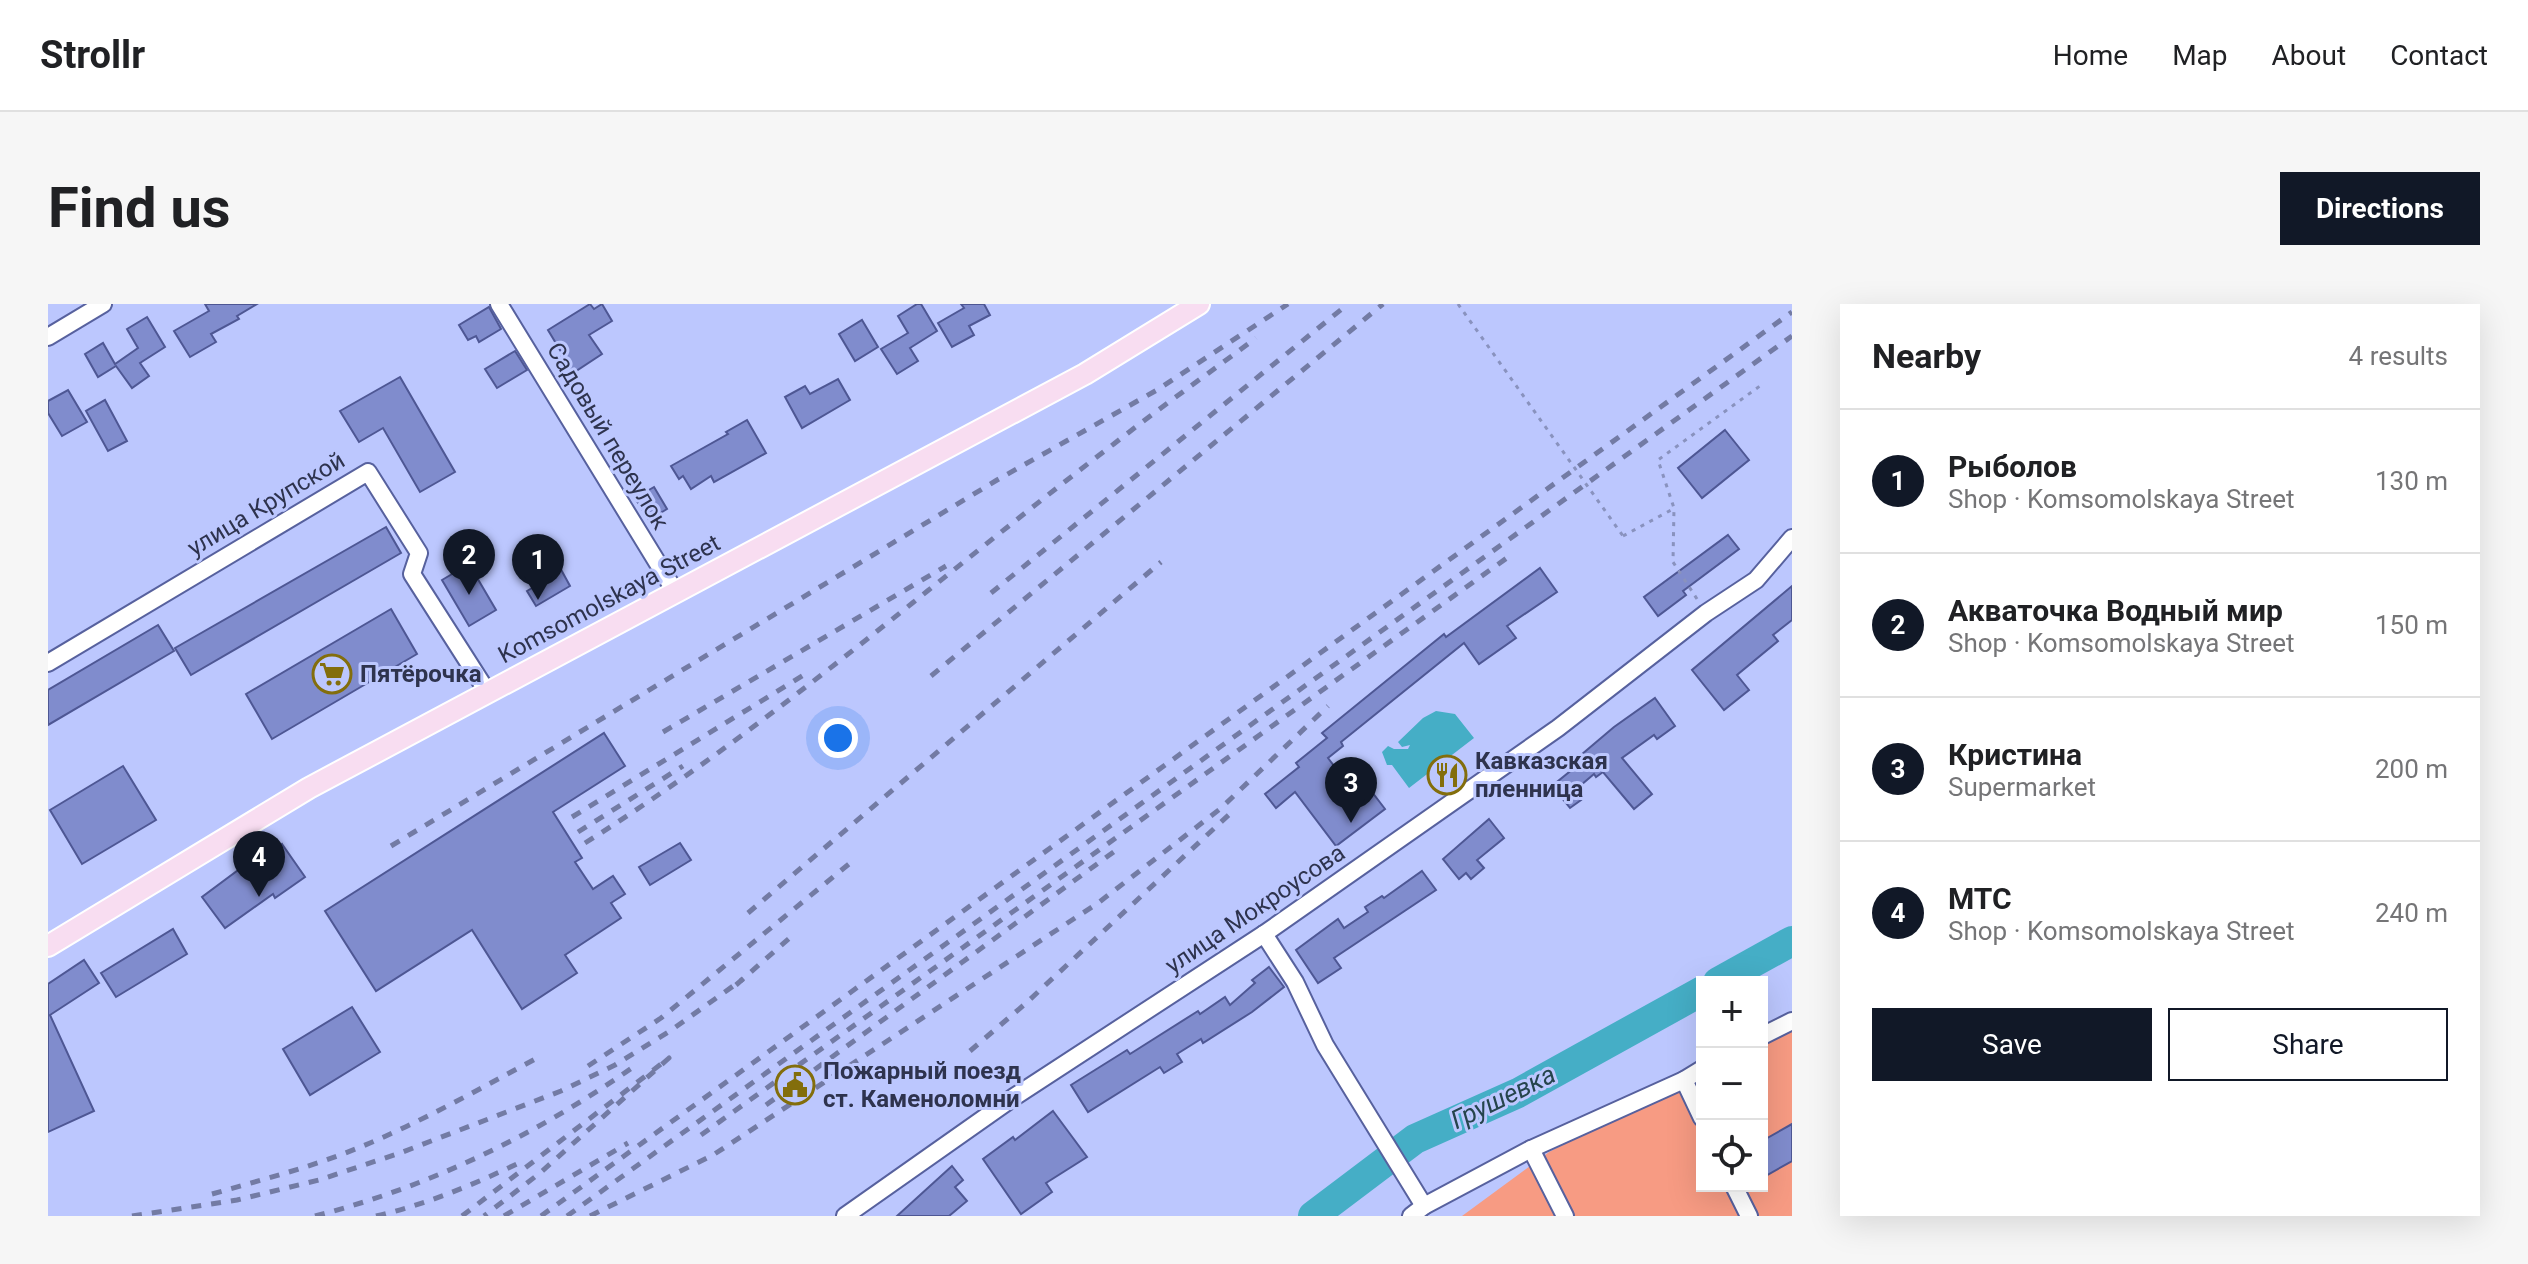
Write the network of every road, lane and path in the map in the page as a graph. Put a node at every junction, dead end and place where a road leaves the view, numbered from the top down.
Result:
1 (103, 304) edge
2 (499, 304) edge
3 (1199, 304) edge
4 (1458, 304) edge
5 (48, 337) edge
6 (1764, 383) dead end
7 (1674, 508) junction
8 (1792, 538) edge
9 (676, 593) junction
10 (1706, 613) junction
11 (48, 663) edge
12 (488, 693) junction
13 (1264, 934) junction
14 (48, 946) edge
15 (1792, 1021) edge
16 (1768, 1033) edge
17 (1696, 1073) edge
18 (1684, 1080) junction
19 (1696, 1105) edge
20 (1531, 1149) junction
21 (1737, 1192) edge
22 (1418, 1213) edge
23 (845, 1216) edge
24 (1565, 1216) edge
25 (1749, 1216) edge

1 - 5 street
2 - 9 street, Садовый переулок
3 - 9 main road, Komsomolskaya Street
4 - 7 path, bridge
6 - 7 path
7 - 10 path
8 - 10 street, улица Мокроусова
9 - 12 main road, Komsomolskaya Street
10 - 13 street, улица Мокроусова
11 - 12 street, улица Крупской
12 - 14 main road, Komsomolskaya Street
13 - 22 street
13 - 23 street, улица Мокроусова
15 - 16 street
17 - 18 street
18 - 19 street
18 - 20 street
20 - 22 street
20 - 24 street
21 - 25 street

